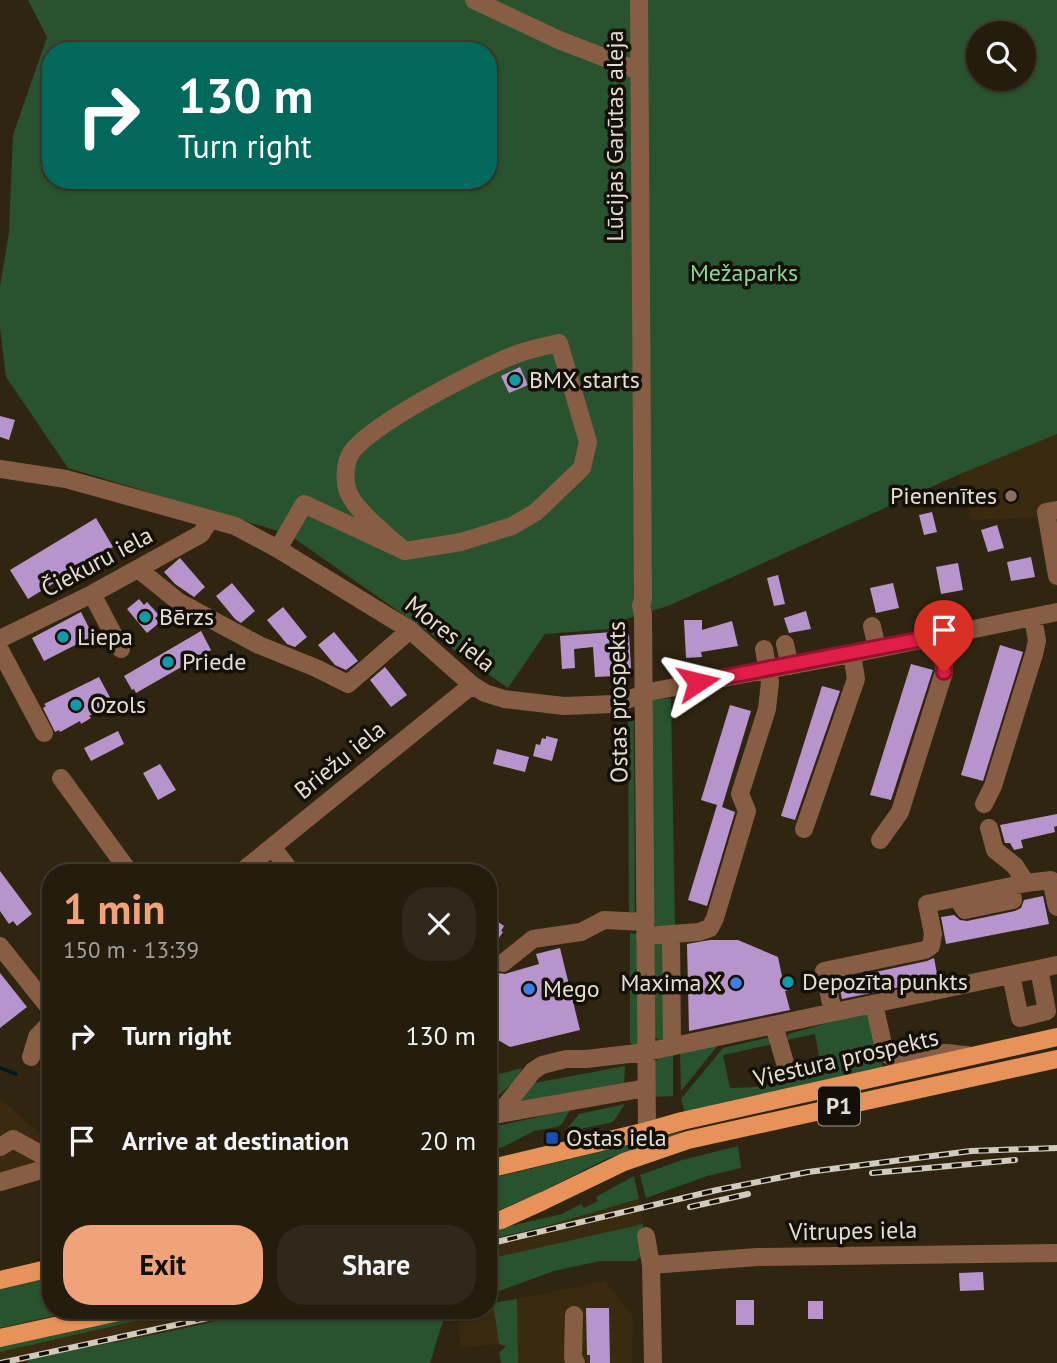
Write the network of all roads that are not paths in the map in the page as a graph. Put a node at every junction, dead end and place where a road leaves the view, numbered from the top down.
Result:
1 (474, 0) edge
2 (639, 0) edge
3 (639, 71) junction
4 (640, 272) joint
5 (0, 469) edge
6 (1057, 510) edge
7 (210, 520) junction
8 (278, 549) junction
9 (405, 551) junction
10 (138, 569) junction
11 (1057, 576) edge
12 (92, 594) junction
13 (1057, 612) edge
14 (1033, 617) junction
15 (872, 626) dead end
16 (410, 630) junction
17 (943, 635) junction
18 (0, 639) edge
19 (785, 644) dead end
20 (877, 648) junction
21 (121, 649) dead end
22 (764, 649) dead end
23 (0, 650) edge
24 (852, 654) junction
25 (790, 666) junction
26 (768, 670) junction
27 (472, 685) junction
28 (644, 695) junction
29 (44, 733) dead end
30 (61, 778) dead end
31 (984, 804) dead end
32 (989, 828) dead end
33 (804, 829) dead end
34 (880, 839) dead end
35 (272, 847) junction
36 (123, 864) edge
37 (256, 864) edge
38 (285, 864) edge
39 (1018, 884) junction
40 (1057, 907) edge
41 (645, 929) junction
42 (671, 934) junction
43 (1, 948) edge
44 (503, 963) dead end
45 (1057, 965) edge
46 (1039, 969) junction
47 (1011, 975) junction
48 (42, 999) edge
49 (874, 1004) junction
50 (833, 1012) junction
51 (1027, 1016) junction
52 (775, 1025) junction
53 (42, 1032) edge
54 (1057, 1037) edge
55 (1032, 1042) junction
56 (672, 1045) junction
57 (646, 1052) junction
58 (968, 1055) junction
59 (31, 1057) dead end
60 (1057, 1059) edge
61 (785, 1063) dead end
62 (646, 1087) junction
63 (497, 1112) edge
64 (497, 1114) edge
65 (647, 1131) junction
66 (0, 1147) edge
67 (42, 1155) edge
68 (497, 1167) edge
69 (42, 1170) edge
70 (0, 1182) edge
71 (497, 1221) edge
72 (646, 1236) dead end
73 (1057, 1253) edge
74 (650, 1265) junction
75 (42, 1270) edge
76 (0, 1280) edge
77 (575, 1315) dead end
78 (87, 1319) edge
79 (0, 1338) edge
80 (576, 1363) edge
81 (653, 1363) edge

1 - 3 street
2 - 3 street, Lūcijas Garūtas aleja
3 - 4 street, Lūcijas Garūtas aleja
4 - 28 street, Ostas prospekts
5 - 7 street, Mores iela
6 - 11 street
7 - 8 street, Mores iela
7 - 10 street, Čiekuru iela
8 - 9 street
8 - 16 street, Mores iela
9 - 9 street
10 - 12 street, Čiekuru iela
10 - 16 street
12 - 18 street, Čiekuru iela
12 - 21 street
13 - 14 street, Mores iela
14 - 17 street, Mores iela
14 - 31 street
15 - 20 street
16 - 27 street, Mores iela
17 - 20 street, Mores iela
17 - 34 street
19 - 25 street
20 - 24 street, Mores iela
22 - 26 street
23 - 29 street
24 - 25 street, Mores iela
24 - 33 street
25 - 26 street, Mores iela
26 - 28 street, Mores iela
26 - 42 street
27 - 28 street, Mores iela
27 - 35 street, Briežu iela
28 - 41 street, Ostas prospekts
30 - 36 street
32 - 39 street
35 - 37 street, Briežu iela
35 - 38 street
39 - 40 street
39 - 50 street
41 - 42 street
41 - 44 street
41 - 57 street, Ostas prospekts
42 - 56 street
43 - 48 street
45 - 46 street
46 - 47 street
46 - 51 street
47 - 49 street
47 - 51 street
49 - 50 street
49 - 58 street
50 - 52 street
51 - 55 street
52 - 56 street
52 - 61 street
53 - 59 street
54 - 55 main road, Viestura prospekts / P1
55 - 58 main road, Viestura prospekts / P1
56 - 57 street
57 - 62 street, Ostas prospekts
57 - 63 street
58 - 65 main road, Viestura prospekts / P1
60 - 71 main road, Viestura prospekts / P1
62 - 64 street
62 - 65 street, Ostas prospekts
65 - 68 main road, P1
66 - 67 street
69 - 70 street
72 - 74 street
73 - 74 street, Vitrupes iela
74 - 81 street
75 - 76 main road
77 - 80 street
78 - 79 main road

